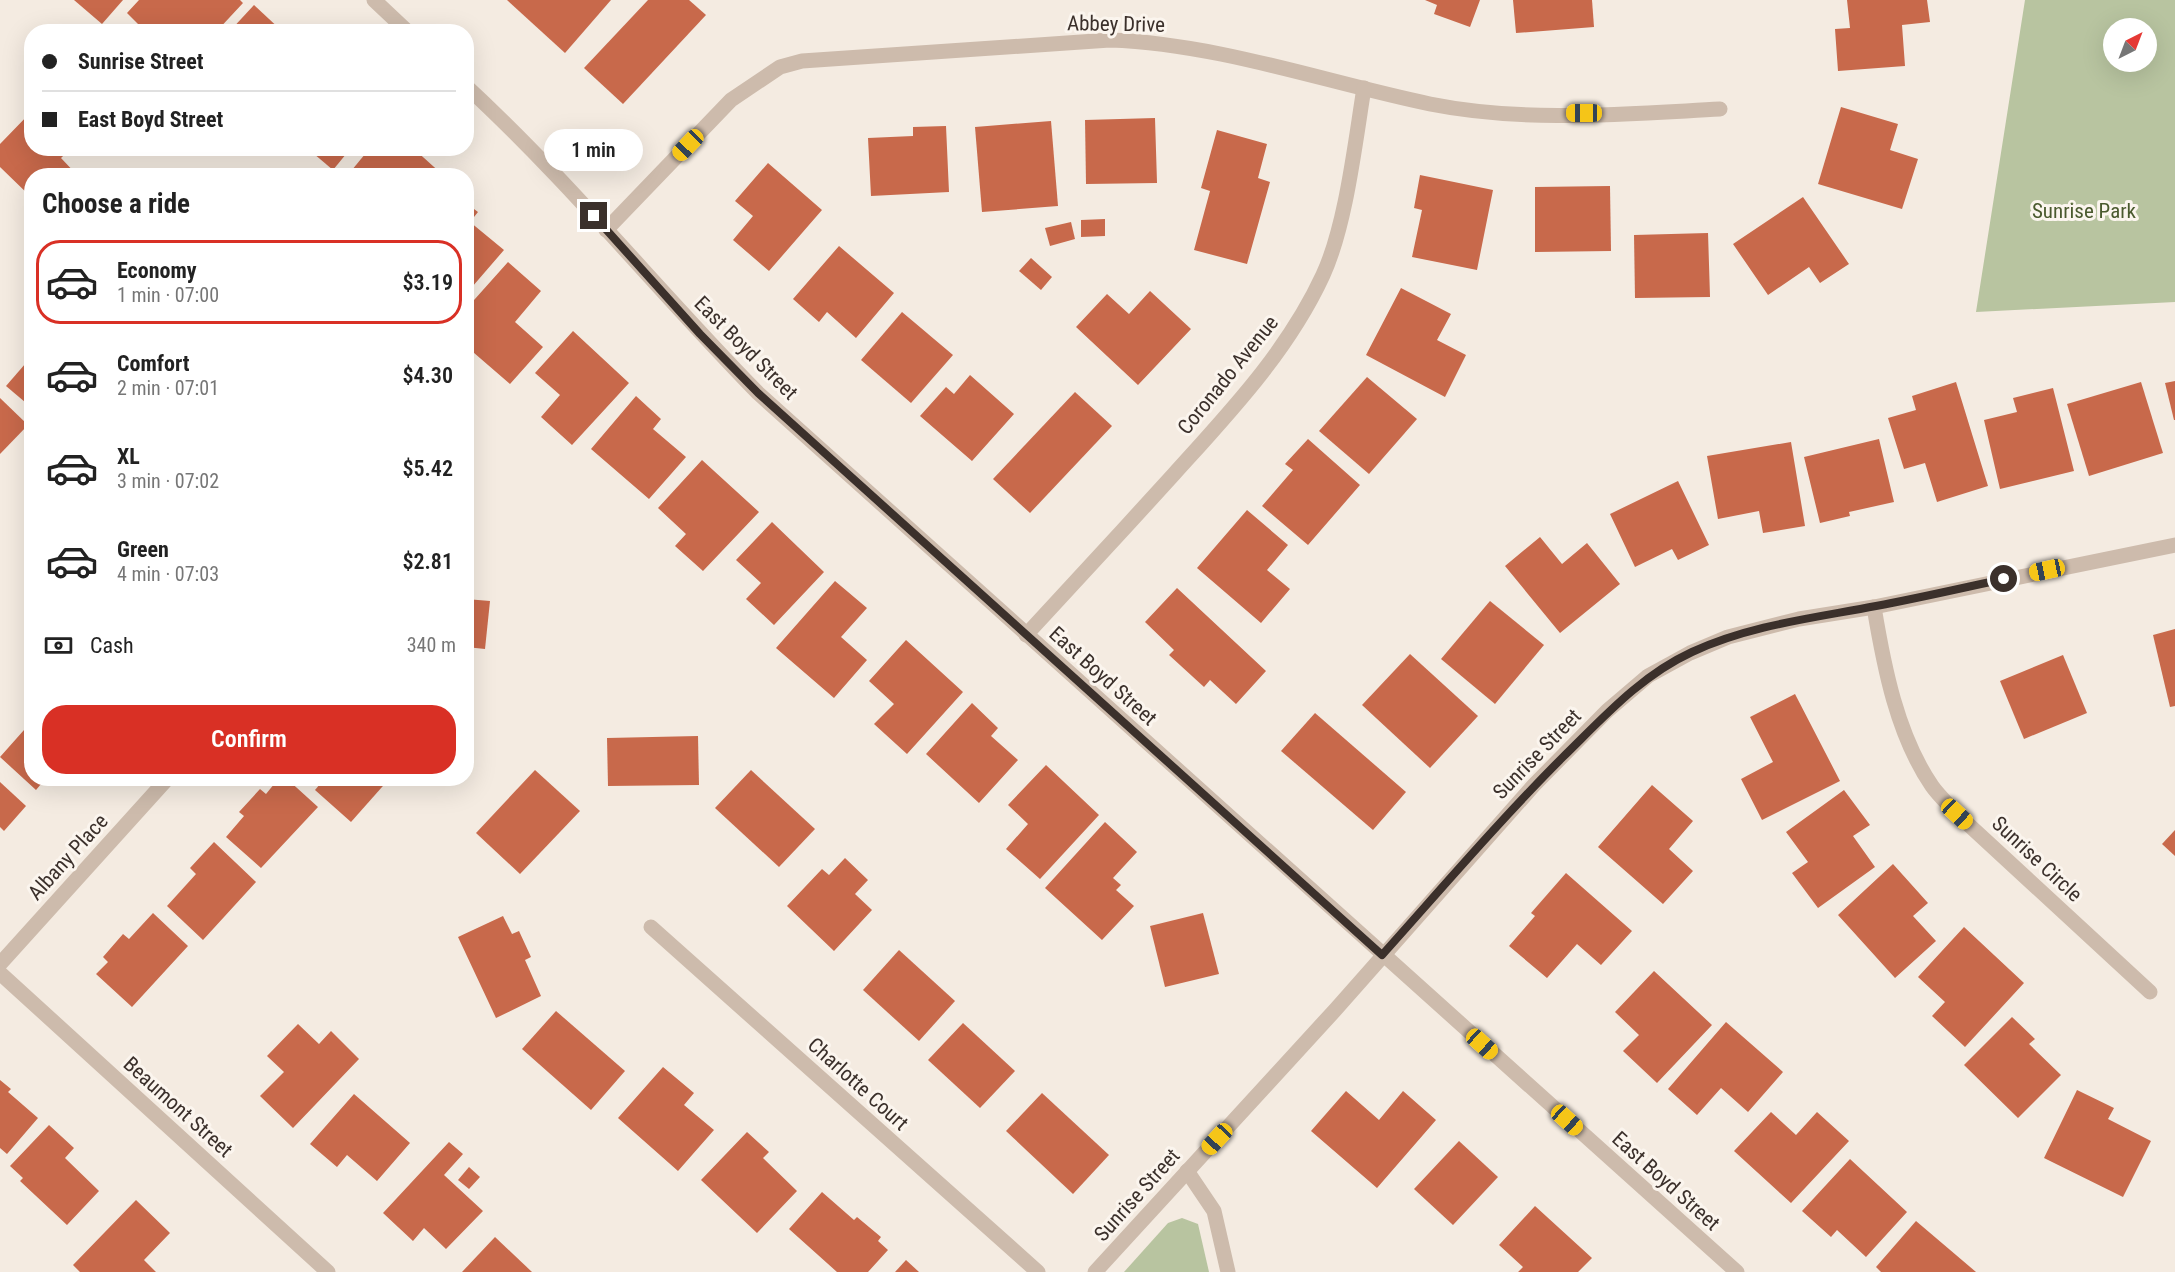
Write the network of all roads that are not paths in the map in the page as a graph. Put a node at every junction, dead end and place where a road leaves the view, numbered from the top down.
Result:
1 (374, 0) edge
2 (400, 24) edge
3 (1364, 88) junction
4 (474, 93) edge
5 (1720, 109) dead end
6 (606, 230) junction
7 (2175, 544) edge
8 (1874, 607) junction
9 (1026, 635) junction
10 (161, 786) edge
11 (651, 927) dead end
12 (1382, 955) junction
13 (0, 964) edge
14 (0, 973) edge
15 (2150, 992) dead end
16 (1187, 1171) junction
17 (328, 1272) edge
18 (1038, 1272) edge
19 (1095, 1272) edge
20 (1228, 1272) edge
21 (1737, 1272) edge

1 - 2 street
3 - 5 street, Abbey Drive
3 - 6 street, Abbey Drive
3 - 9 street, Coronado Avenue
4 - 6 street, East Boyd Street
6 - 9 street, East Boyd Street
7 - 8 street, Sunrise Street
8 - 12 street, Sunrise Street
8 - 15 street, Sunrise Circle
9 - 12 street, East Boyd Street
10 - 13 street, Albany Place
11 - 18 street, Charlotte Court
12 - 16 street, Sunrise Street
12 - 21 street, East Boyd Street
14 - 17 street, Beaumont Street
16 - 19 street, Sunrise Street
16 - 20 street

